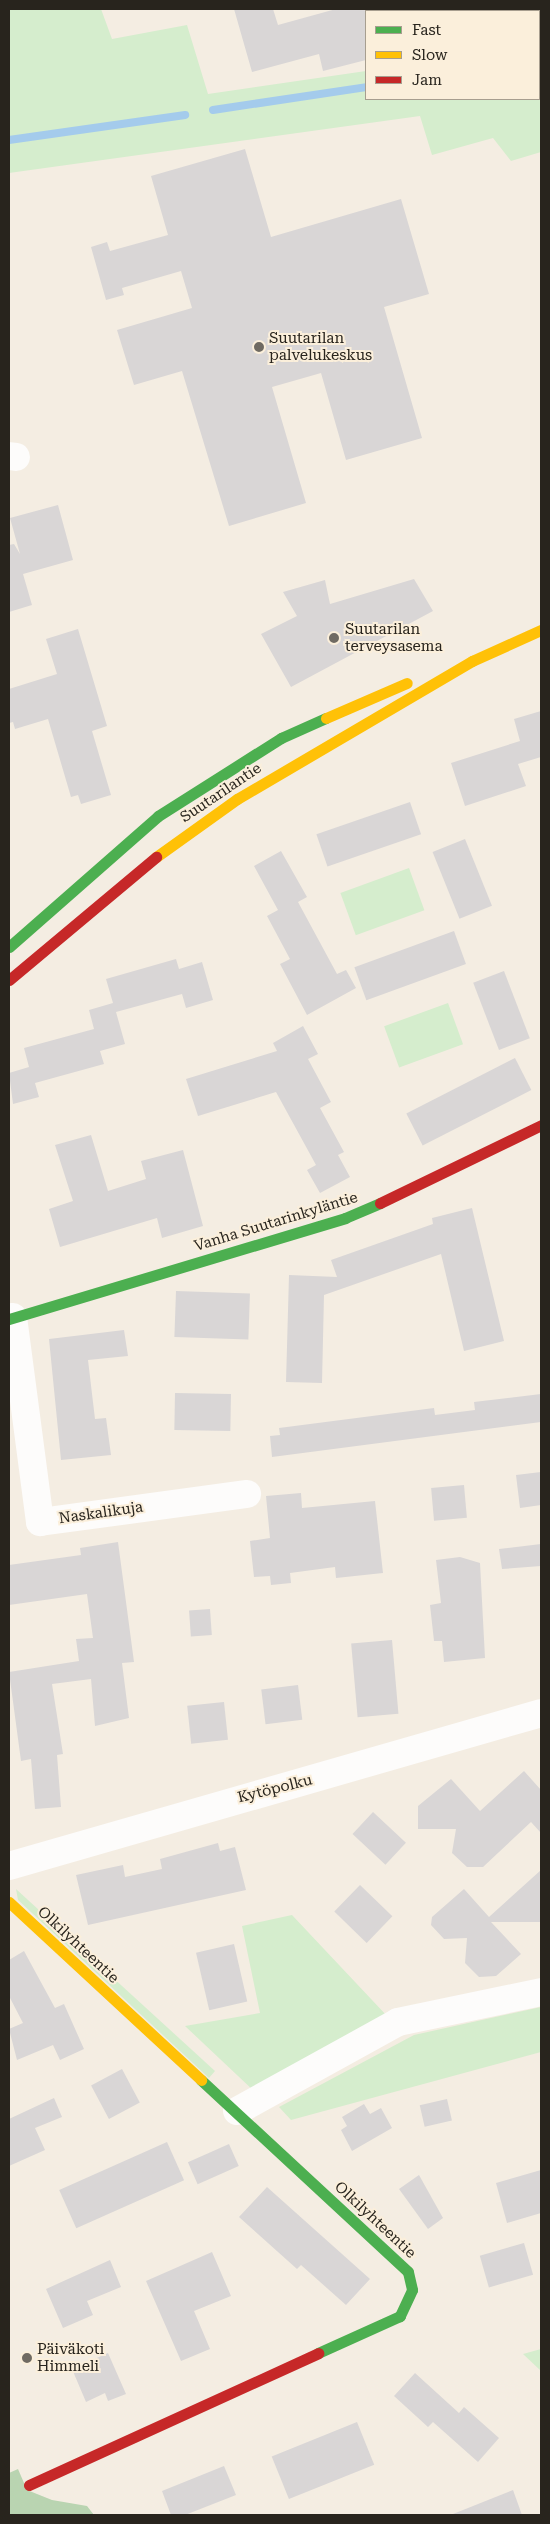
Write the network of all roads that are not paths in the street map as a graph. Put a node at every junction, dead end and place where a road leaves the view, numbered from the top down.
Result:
1 (541, 630) edge
2 (472, 661) junction
3 (9, 947) edge
4 (9, 980) edge
5 (541, 1125) edge
6 (11, 1318) edge
7 (247, 1494) dead end
8 (541, 1713) edge
9 (9, 1866) edge
10 (9, 1902) edge
11 (541, 1992) edge
12 (237, 2111) junction
13 (29, 2485) dead end

1 - 2 street, Suutarilantie
2 - 3 street, Suutarilantie
2 - 4 street, Suutarilantie
5 - 6 street, Vanha Suutarinkyläntie
6 - 7 street, Naskalikuja
8 - 9 street, Kytöpolku
10 - 12 street, Olkilyhteentie
11 - 12 street
12 - 13 street, Olkilyhteentie

